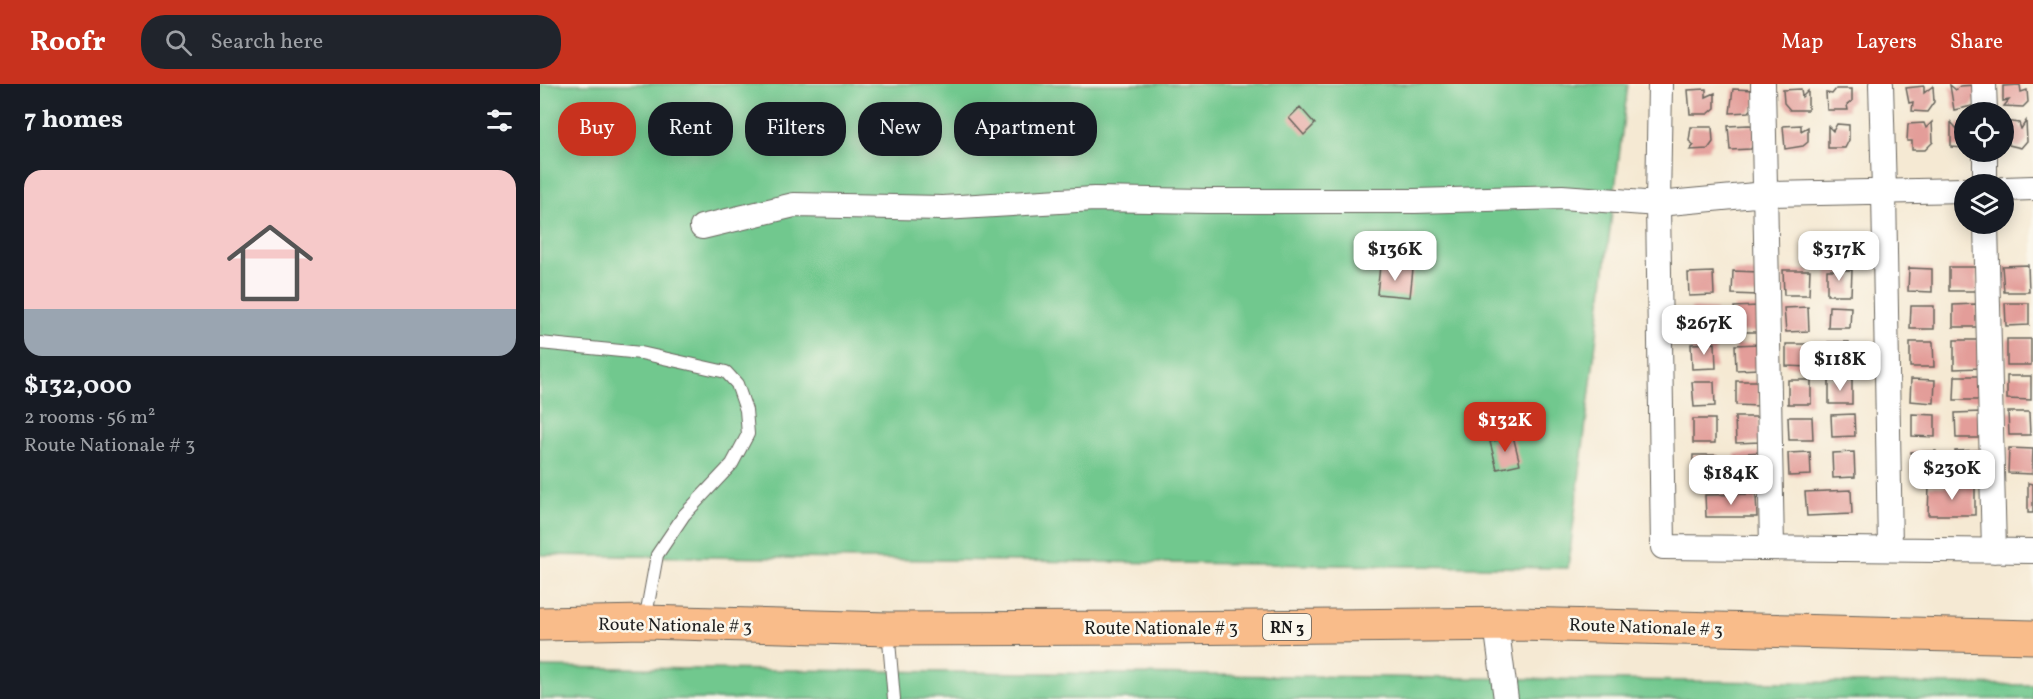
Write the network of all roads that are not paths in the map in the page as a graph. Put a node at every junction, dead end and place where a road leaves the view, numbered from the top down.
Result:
1 (1660, 84) edge
2 (1763, 84) edge
3 (1881, 84) edge
4 (1984, 84) edge
5 (1985, 102) edge
6 (2033, 188) edge
7 (2014, 189) edge
8 (1954, 190) edge
9 (1884, 191) junction
10 (1766, 194) junction
11 (1658, 204) junction
12 (702, 227) dead end
13 (1986, 234) edge
14 (540, 343) edge
15 (1772, 548) junction
16 (1890, 549) junction
17 (1994, 551) junction
18 (2033, 551) edge
19 (645, 622) junction
20 (540, 624) edge
21 (1496, 624) junction
22 (888, 629) junction
23 (2033, 637) edge
24 (894, 699) edge
25 (1506, 699) edge

1 - 11 street
2 - 10 street
3 - 9 street
4 - 5 street
6 - 7 street
8 - 9 street
9 - 10 street
9 - 16 street
10 - 11 street
10 - 15 street
11 - 12 street
11 - 15 street
13 - 17 street
14 - 19 lane
15 - 16 street
16 - 17 street
17 - 18 street
19 - 20 main road, Route Nationale # 3 / RN 3
19 - 22 main road, Route Nationale # 3 / RN 3
21 - 22 main road, Route Nationale # 3 / RN 3
21 - 23 main road, Route Nationale # 3 / RN 3
21 - 25 street
22 - 24 lane

